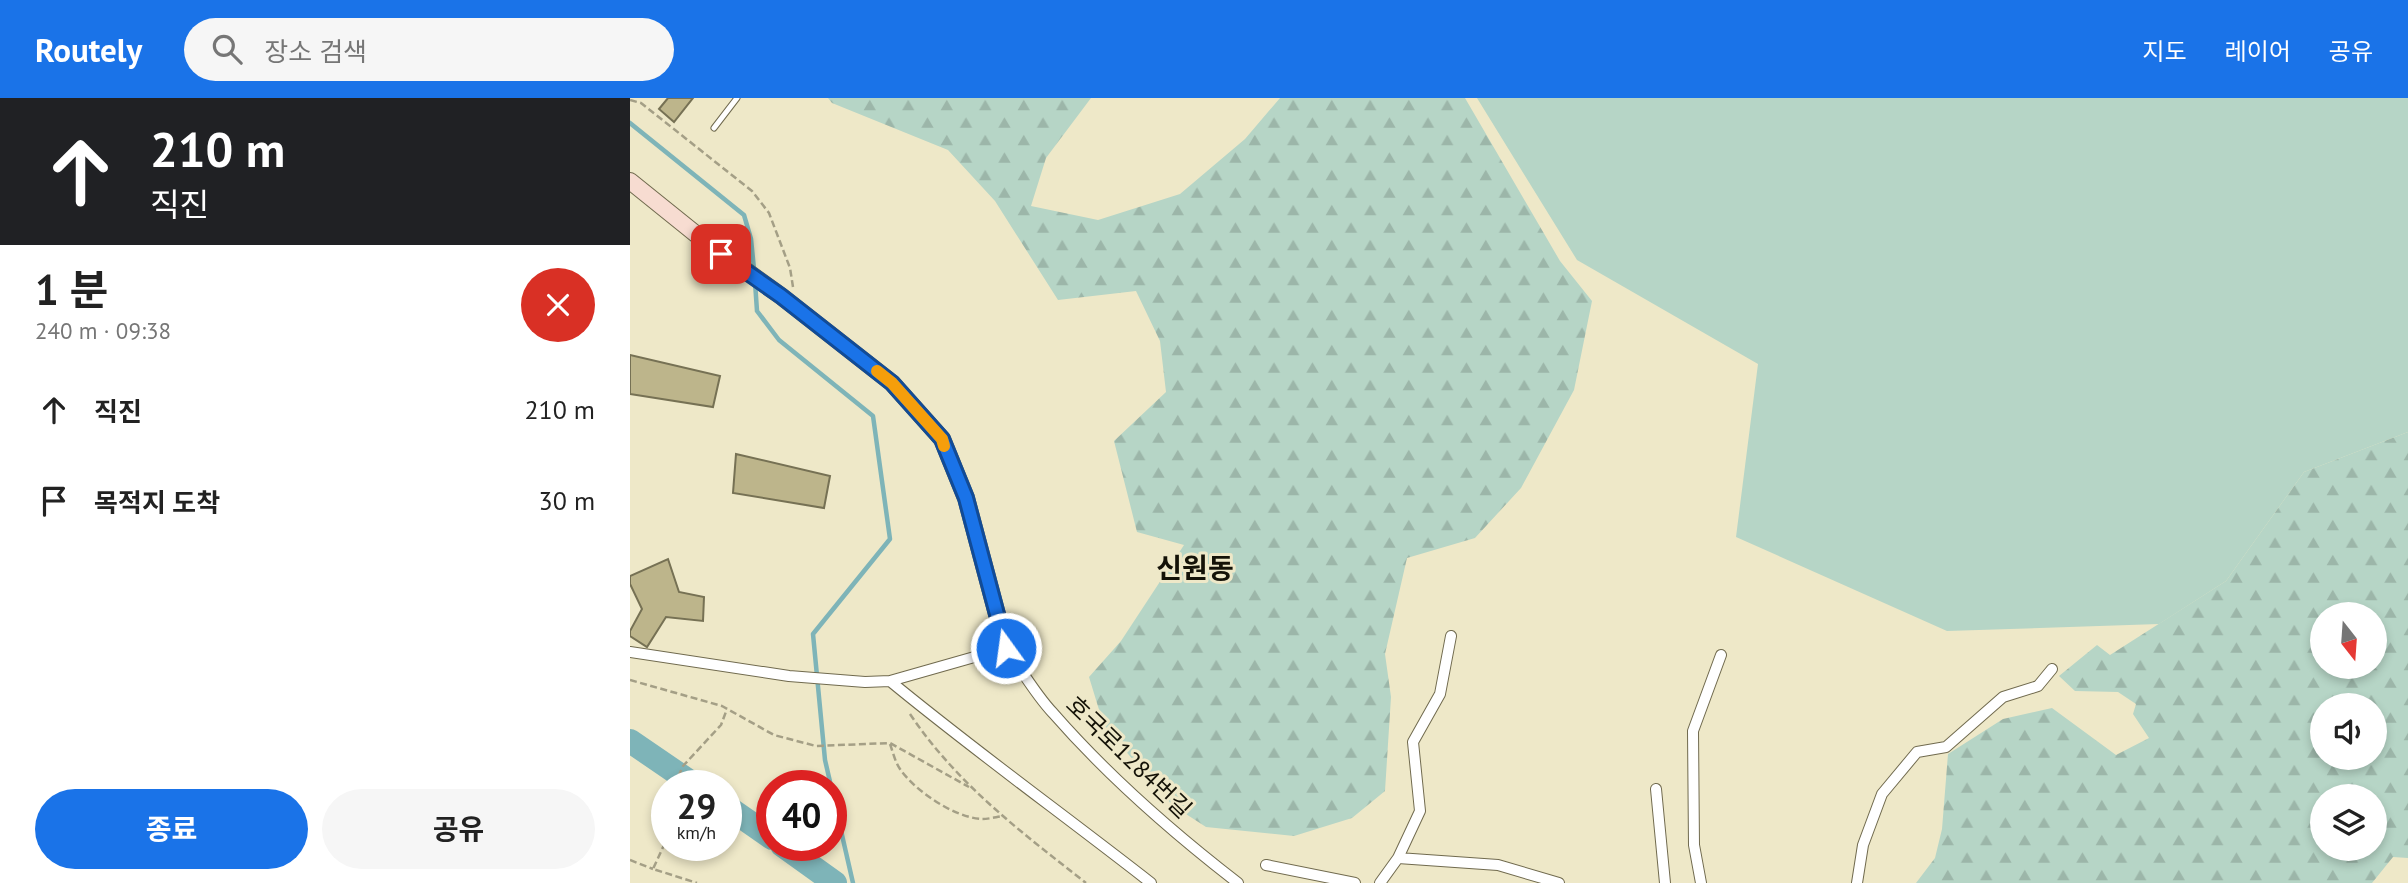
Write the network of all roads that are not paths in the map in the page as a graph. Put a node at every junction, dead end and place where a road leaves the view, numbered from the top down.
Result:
1 (737, 98) edge
2 (714, 128) dead end
3 (630, 181) edge
4 (1451, 636) dead end
5 (1006, 648) junction
6 (630, 652) edge
7 (1721, 655) dead end
8 (2052, 669) dead end
9 (890, 681) junction
10 (1656, 789) dead end
11 (1398, 858) junction
12 (1266, 865) dead end
13 (1151, 883) edge
14 (1238, 883) edge
15 (1355, 883) edge
16 (1380, 883) edge
17 (1559, 883) edge
18 (1665, 883) edge
19 (1701, 883) edge
20 (1857, 883) edge

1 - 2 lane
3 - 5 street
4 - 11 street
5 - 9 street
5 - 14 street, 호국로1284번길
6 - 9 street
7 - 19 street
8 - 20 street
9 - 13 street
10 - 18 street
11 - 16 street
11 - 17 street
12 - 15 street

